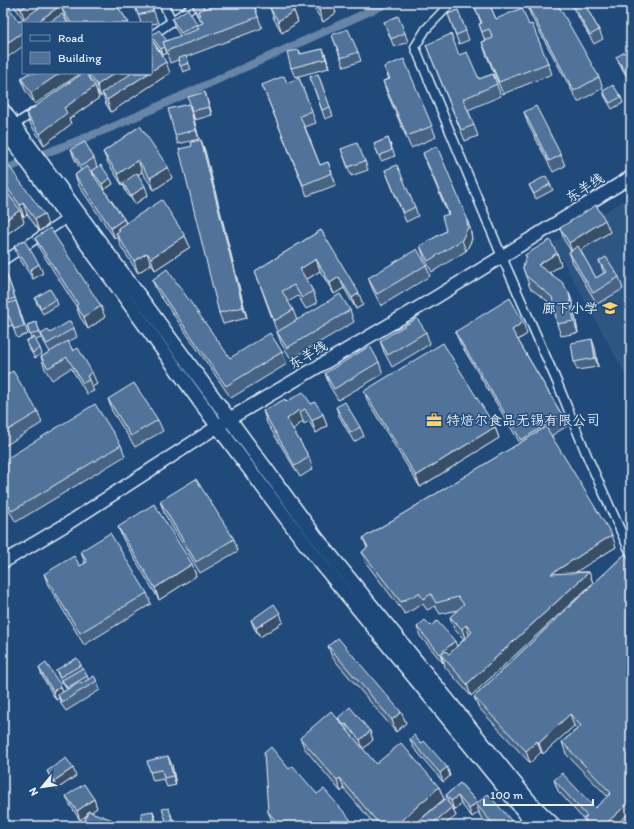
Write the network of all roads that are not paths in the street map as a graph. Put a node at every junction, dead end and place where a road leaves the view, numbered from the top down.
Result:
1 (163, 3) edge
2 (198, 3) edge
3 (451, 3) edge
4 (172, 21) junction
5 (152, 35) edge
6 (45, 105) edge
7 (3, 110) edge
8 (8, 126) edge
9 (40, 170) junction
10 (631, 177) edge
11 (69, 217) junction
12 (502, 257) junction
13 (3, 260) edge
14 (229, 419) junction
15 (218, 427) junction
16 (630, 556) edge
17 (3, 562) edge
18 (537, 826) edge
19 (555, 826) edge

1 - 4 street
2 - 4 street
3 - 12 street
4 - 5 street
6 - 8 street
7 - 8 main road
8 - 9 main road
9 - 11 main road
9 - 14 main road
10 - 12 main road, 东羊线
11 - 13 street
11 - 15 main road
12 - 14 main road, 东羊线
12 - 16 street
14 - 15 main road, 东羊线
14 - 19 main road
15 - 17 main road, 东羊线
15 - 18 main road

